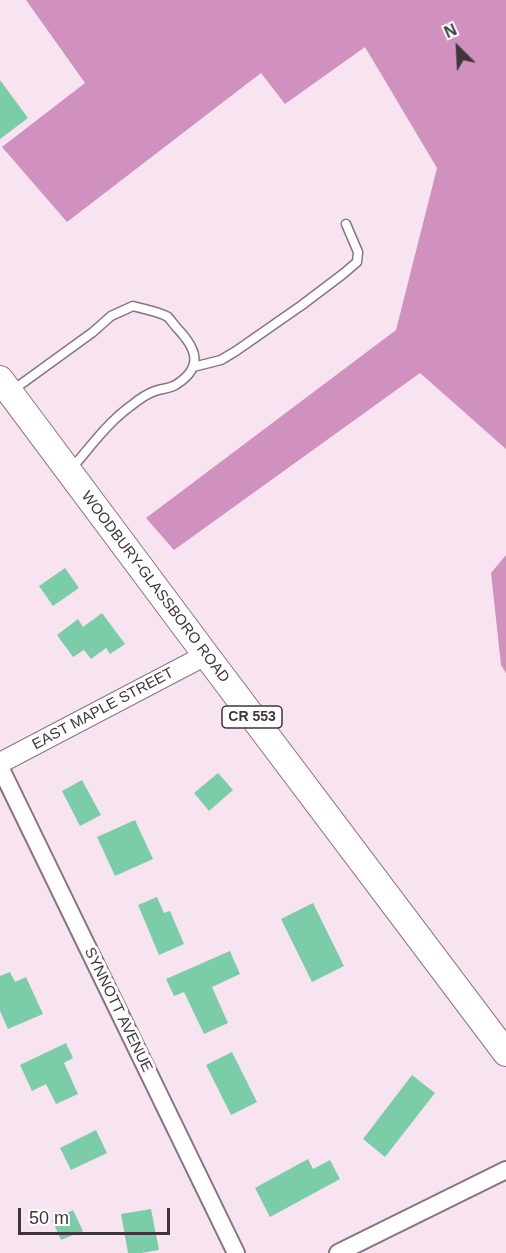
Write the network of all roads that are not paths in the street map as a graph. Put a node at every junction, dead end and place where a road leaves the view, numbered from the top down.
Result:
1 (346, 224) dead end
2 (193, 367) junction
3 (5, 385) edge
4 (70, 471) junction
5 (206, 655) junction
6 (0, 765) edge
7 (506, 1053) edge
8 (506, 1170) edge
9 (236, 1253) edge
10 (338, 1253) edge

1 - 2 lane
2 - 3 lane
2 - 4 lane
3 - 4 main road, WOODBURY-GLASSBORO ROAD / CR 553
4 - 5 main road, WOODBURY-GLASSBORO ROAD / CR 553
5 - 6 street, EAST MAPLE STREET
5 - 7 main road, WOODBURY-GLASSBORO ROAD / CR 553
6 - 9 street, SYNNOTT AVENUE
8 - 10 street

